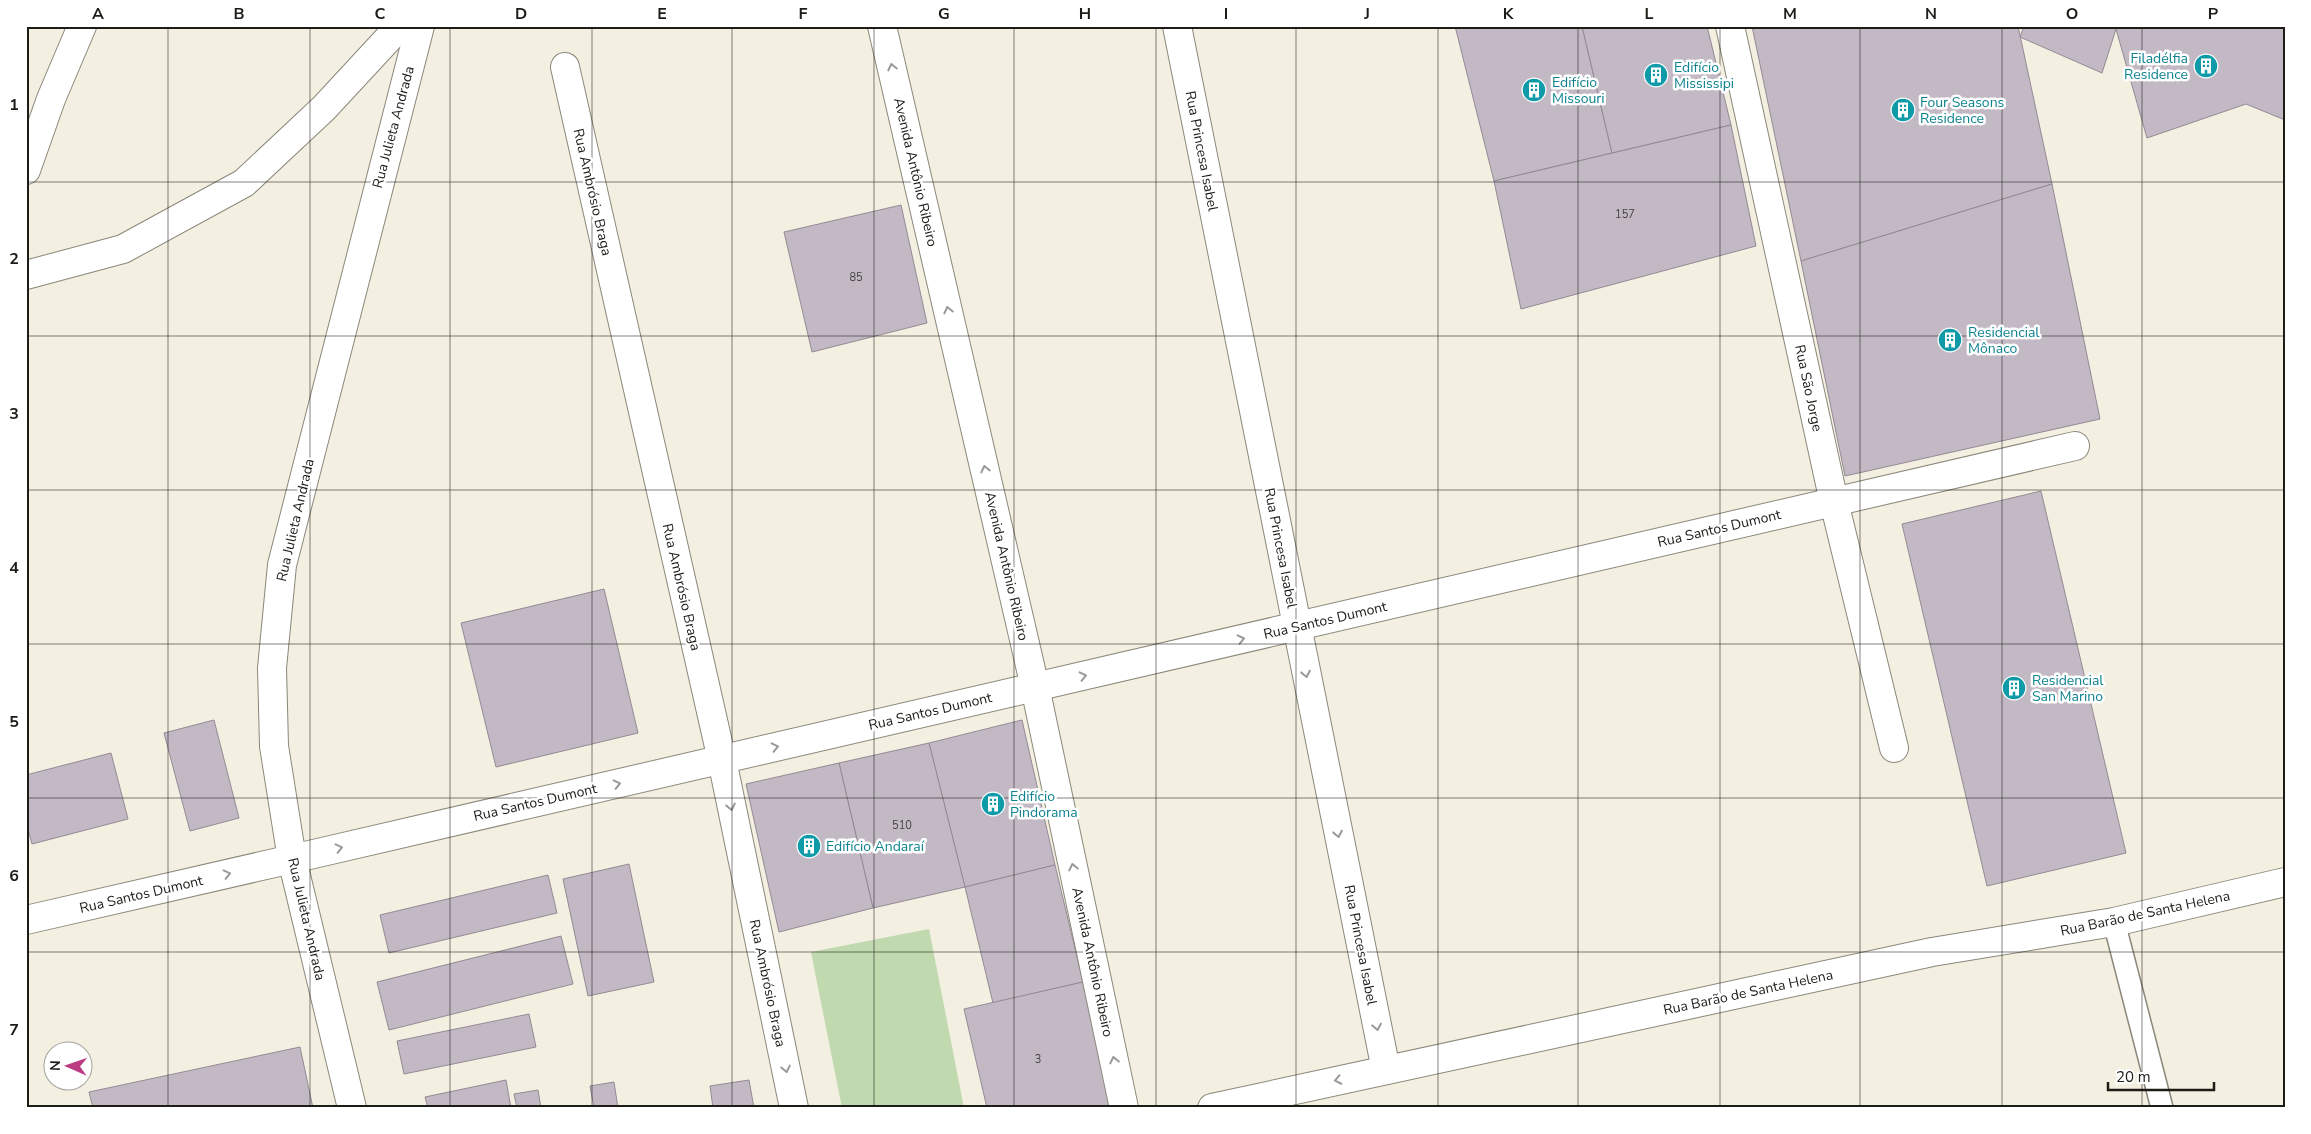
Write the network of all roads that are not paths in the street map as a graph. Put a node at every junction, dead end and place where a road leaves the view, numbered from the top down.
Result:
1 (82, 26) edge
2 (400, 26) edge
3 (420, 26) edge
4 (882, 26) edge
5 (1177, 26) edge
6 (1730, 26) edge
7 (565, 68) dead end
8 (26, 170) edge
9 (26, 275) edge
10 (2075, 446) dead end
11 (1834, 502) junction
12 (1297, 626) junction
13 (1035, 687) junction
14 (1894, 748) dead end
15 (722, 760) junction
16 (292, 859) junction
17 (2285, 882) edge
18 (26, 920) edge
19 (2114, 922) junction
20 (1386, 1070) junction
21 (352, 1108) edge
22 (794, 1108) edge
23 (1124, 1108) edge
24 (1212, 1108) edge
25 (2162, 1108) edge

1 - 8 street
2 - 9 street
3 - 16 street, Rua Julieta Andrada
13 -> 4 street, Avenida Antônio Ribeiro
5 - 12 street, Rua Princesa Isabel
6 - 11 street, Rua São Jorge
7 - 15 street, Rua Ambrósio Braga
10 - 11 street, Rua Santos Dumont
11 - 12 street, Rua Santos Dumont
11 - 14 street, Rua São Jorge
13 -> 12 street, Rua Santos Dumont
12 -> 20 street, Rua Princesa Isabel
15 -> 13 street, Rua Santos Dumont
23 -> 13 street, Avenida Antônio Ribeiro
16 -> 15 street, Rua Santos Dumont
15 -> 22 street, Rua Ambrósio Braga
18 -> 16 street, Rua Santos Dumont
16 - 21 street, Rua Julieta Andrada
17 - 19 street, Rua Barão de Santa Helena
19 - 20 street, Rua Barão de Santa Helena
19 - 25 lane
20 -> 24 street, Rua Barão de Santa Helena

